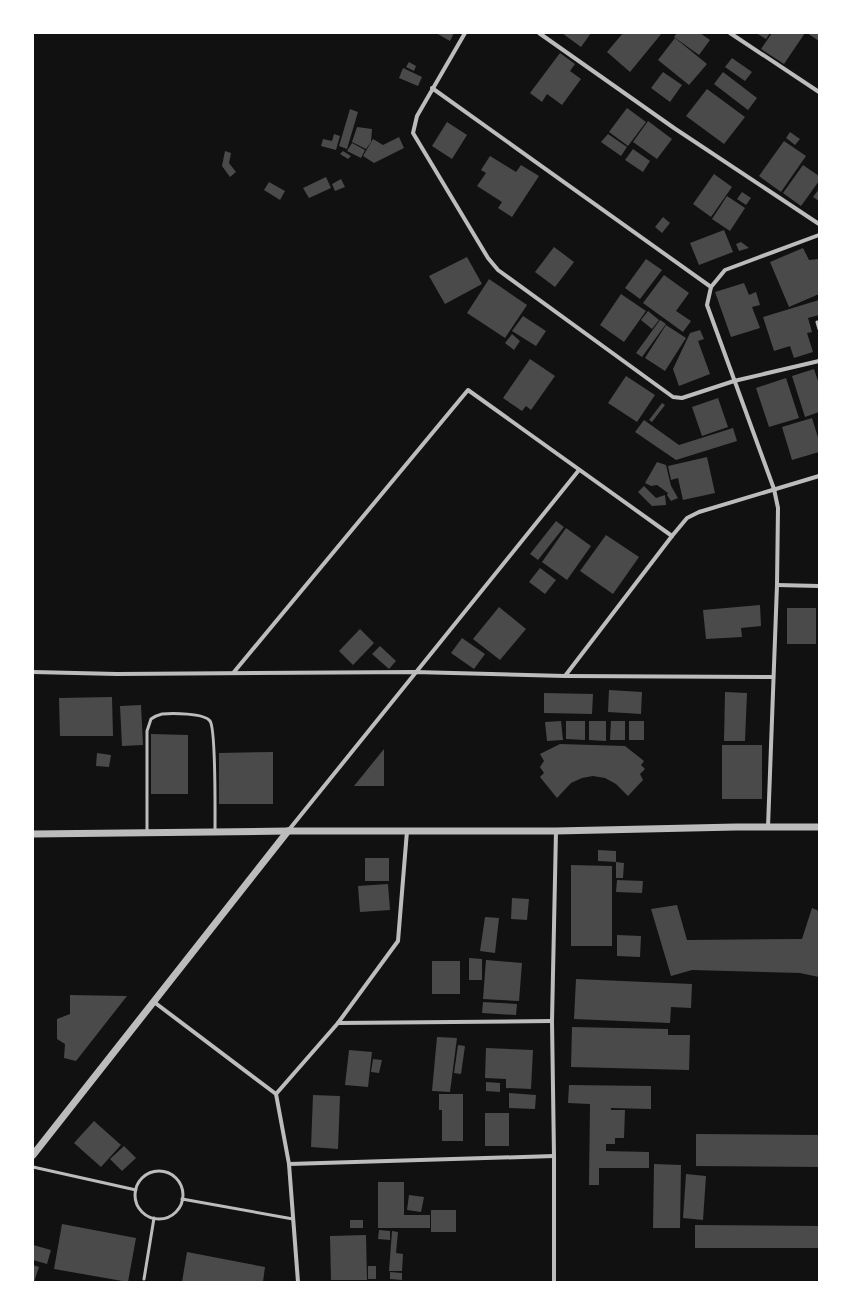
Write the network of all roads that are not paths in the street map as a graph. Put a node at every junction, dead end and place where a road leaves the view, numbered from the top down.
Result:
1 (465, 33) edge
2 (539, 33) edge
3 (730, 33) edge
4 (432, 88) junction
5 (819, 92) edge
6 (819, 224) edge
7 (819, 235) edge
8 (711, 287) junction
9 (817, 322) dead end
10 (819, 328) edge
11 (819, 361) edge
12 (734, 382) junction
13 (579, 470) junction
14 (819, 476) edge
15 (774, 489) junction
16 (672, 536) junction
17 (777, 585) junction
18 (819, 586) edge
19 (33, 672) edge
20 (234, 672) junction
21 (415, 672) junction
22 (565, 676) junction
23 (773, 677) junction
24 (768, 827) junction
25 (819, 827) edge
26 (288, 831) junction
27 (407, 831) junction
28 (556, 831) junction
29 (215, 832) junction
30 (146, 833) junction
31 (33, 834) edge
32 (154, 1002) junction
33 (552, 1021) junction
34 (338, 1023) junction
35 (276, 1094) junction
36 (34, 1151) edge
37 (554, 1156) junction
38 (288, 1164) junction
39 (33, 1167) edge
40 (136, 1190) junction
41 (182, 1199) junction
42 (154, 1218) junction
43 (293, 1219) junction
44 (144, 1280) dead end
45 (298, 1282) edge
46 (554, 1282) edge

1 - 4 street
2 - 6 street
3 - 5 street
4 - 8 street
4 - 12 street
7 - 8 street
8 - 12 street
9 - 10 lane
11 - 12 street
12 - 15 street
13 - 16 street
13 - 20 street
13 - 21 street
14 - 15 street
15 - 16 street
15 - 17 street
16 - 22 street
17 - 18 street
17 - 23 street
19 - 20 street
20 - 21 street
21 - 22 street
21 - 26 street
22 - 23 street
23 - 24 street
24 - 25 street
24 - 28 street
26 - 27 street
26 - 29 street
26 - 32 street
27 - 28 street
27 - 34 street
28 - 33 street
29 - 30 street
29 - 30 lane
30 - 31 street
32 - 35 street
32 - 36 street
33 - 34 street
33 - 37 street
34 - 35 street
35 - 38 street
37 - 38 street
37 - 46 street
38 - 43 street
39 - 40 lane
40 - 41 lane
40 - 42 lane
41 - 42 lane
41 - 43 lane
42 - 44 lane
43 - 45 street

